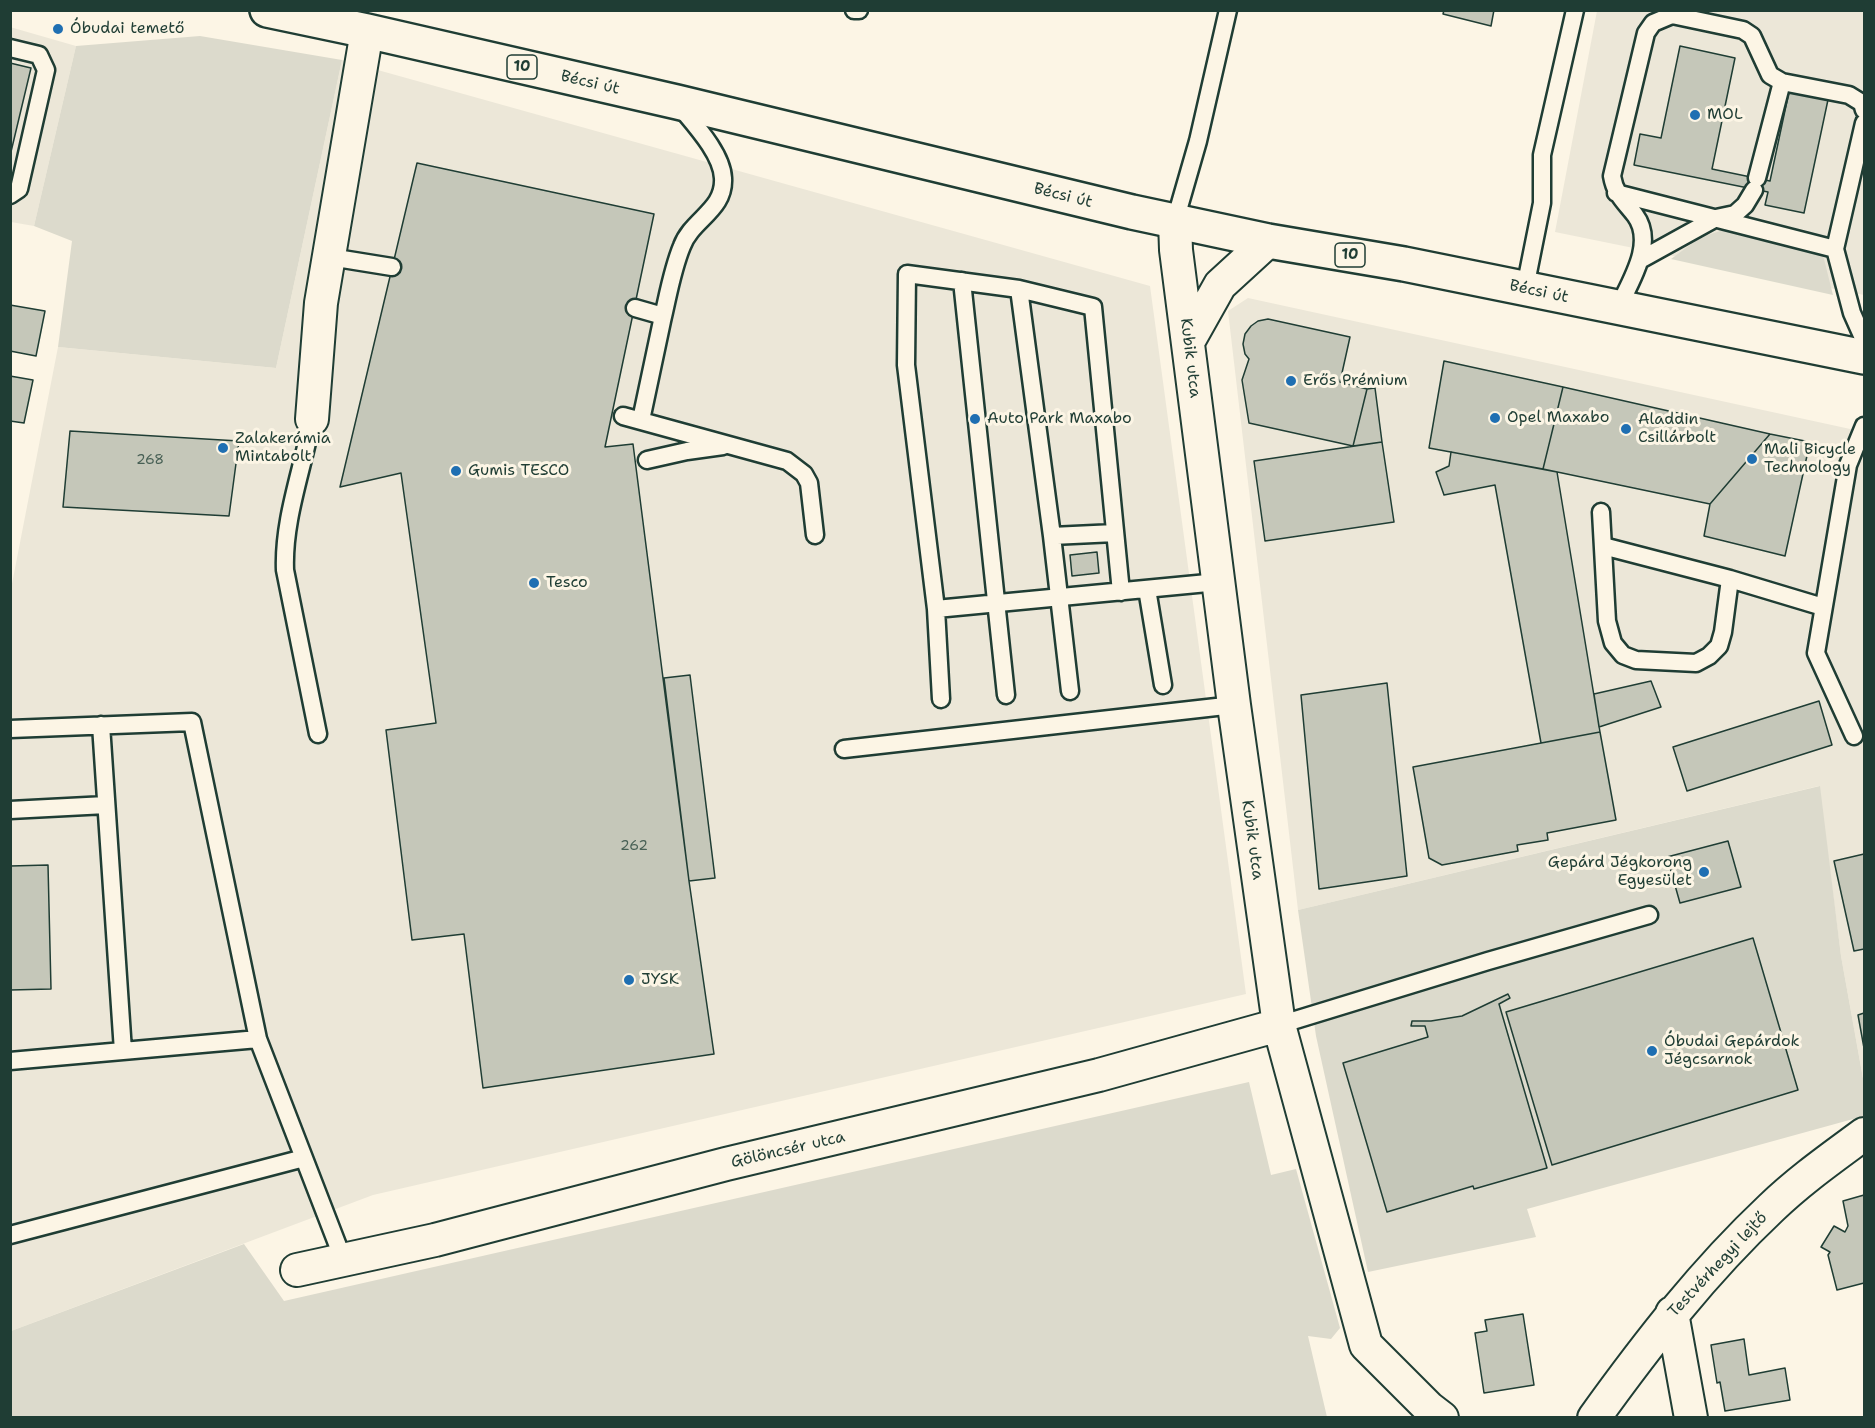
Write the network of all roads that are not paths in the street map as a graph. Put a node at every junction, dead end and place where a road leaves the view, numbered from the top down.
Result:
1 (267, 10) edge
2 (1228, 10) edge
3 (1575, 10) edge
4 (367, 32) junction
5 (10, 48) edge
6 (1782, 82) junction
7 (677, 102) junction
8 (1864, 110) edge
9 (1864, 123) edge
10 (1616, 193) junction
11 (10, 195) edge
12 (1716, 218) junction
13 (1175, 221) junction
14 (1268, 241) junction
15 (1835, 249) junction
16 (330, 257) junction
17 (1640, 260) junction
18 (392, 267) dead end
19 (962, 281) junction
20 (1525, 288) junction
21 (1019, 289) junction
22 (635, 308) dead end
23 (1618, 308) junction
24 (663, 316) junction
25 (1864, 340) edge
26 (1188, 342) junction
27 (1864, 357) edge
28 (623, 416) dead end
29 (312, 419) joint
30 (641, 420) junction
31 (1864, 426) edge
32 (732, 445) junction
33 (647, 460) dead end
34 (1601, 512) dead end
35 (1115, 533) junction
36 (815, 535) dead end
37 (1052, 536) junction
38 (1603, 546) junction
39 (1731, 579) junction
40 (1218, 582) junction
41 (1147, 589) junction
42 (1121, 592) junction
43 (1059, 597) junction
44 (996, 603) junction
45 (1823, 607) junction
46 (936, 609) junction
47 (1163, 685) dead end
48 (1070, 691) dead end
49 (1006, 695) dead end
50 (941, 699) dead end
51 (1234, 705) junction
52 (101, 726) junction
53 (10, 729) edge
54 (318, 735) dead end
55 (1854, 736) dead end
56 (844, 749) dead end
57 (106, 805) junction
58 (10, 810) edge
59 (1649, 915) dead end
60 (1278, 1026) junction
61 (258, 1039) junction
62 (123, 1052) junction
63 (10, 1062) edge
64 (1864, 1134) edge
65 (304, 1158) junction
66 (10, 1235) edge
67 (343, 1258) junction
68 (297, 1270) dead end
69 (1672, 1313) junction
70 (1442, 1418) edge
71 (1594, 1418) edge
72 (1691, 1418) edge

1 - 4 main road, Bécsi út / 10
2 - 13 lane
3 - 20 lane
4 - 7 main road, Bécsi út / 10
4 - 16 street
5 - 11 lane
6 - 8 lane
6 - 10 lane
6 - 12 lane
7 - 13 main road, Bécsi út / 10
7 - 24 lane
9 - 15 lane
10 - 12 lane
10 - 17 lane
12 - 15 lane
12 - 17 lane
13 - 14 main road, Bécsi út / 10
13 - 26 street, Kubik utca
14 - 20 main road, Bécsi út / 10
14 - 26 street
15 - 25 lane
16 - 18 lane
16 - 29 street
17 - 23 lane
19 - 21 lane
19 - 44 lane
19 - 46 lane
20 - 23 main road, Bécsi út / 10
21 - 35 lane
21 - 37 lane
22 - 24 lane
23 - 27 main road, Bécsi út / 10
24 - 30 lane
26 - 40 street, Kubik utca
28 - 30 lane
29 - 54 lane
30 - 32 lane
31 - 45 lane
32 - 33 lane
32 - 36 lane
34 - 38 lane
35 - 37 lane
35 - 42 lane
37 - 43 lane
38 - 39 lane
38 - 39 lane
39 - 45 lane
40 - 41 lane
40 - 51 street, Kubik utca
41 - 42 lane
41 - 47 lane
42 - 43 lane
43 - 44 lane
43 - 48 lane
44 - 46 lane
44 - 49 lane
45 - 55 lane
46 - 50 lane
51 - 56 lane
51 - 60 street, Kubik utca
52 - 53 lane
52 - 57 lane
52 - 61 lane
57 - 58 lane
57 - 62 lane
59 - 60 lane
60 - 67 street, Gölöncsér utca
60 - 70 street, Kubik utca
61 - 62 lane
61 - 65 lane
62 - 63 lane
64 - 69 street, Testvérhegyi lejtő
65 - 66 lane
65 - 67 lane
67 - 68 street, Gölöncsér utca
69 - 71 street, Testvérhegyi lejtő
69 - 72 street

